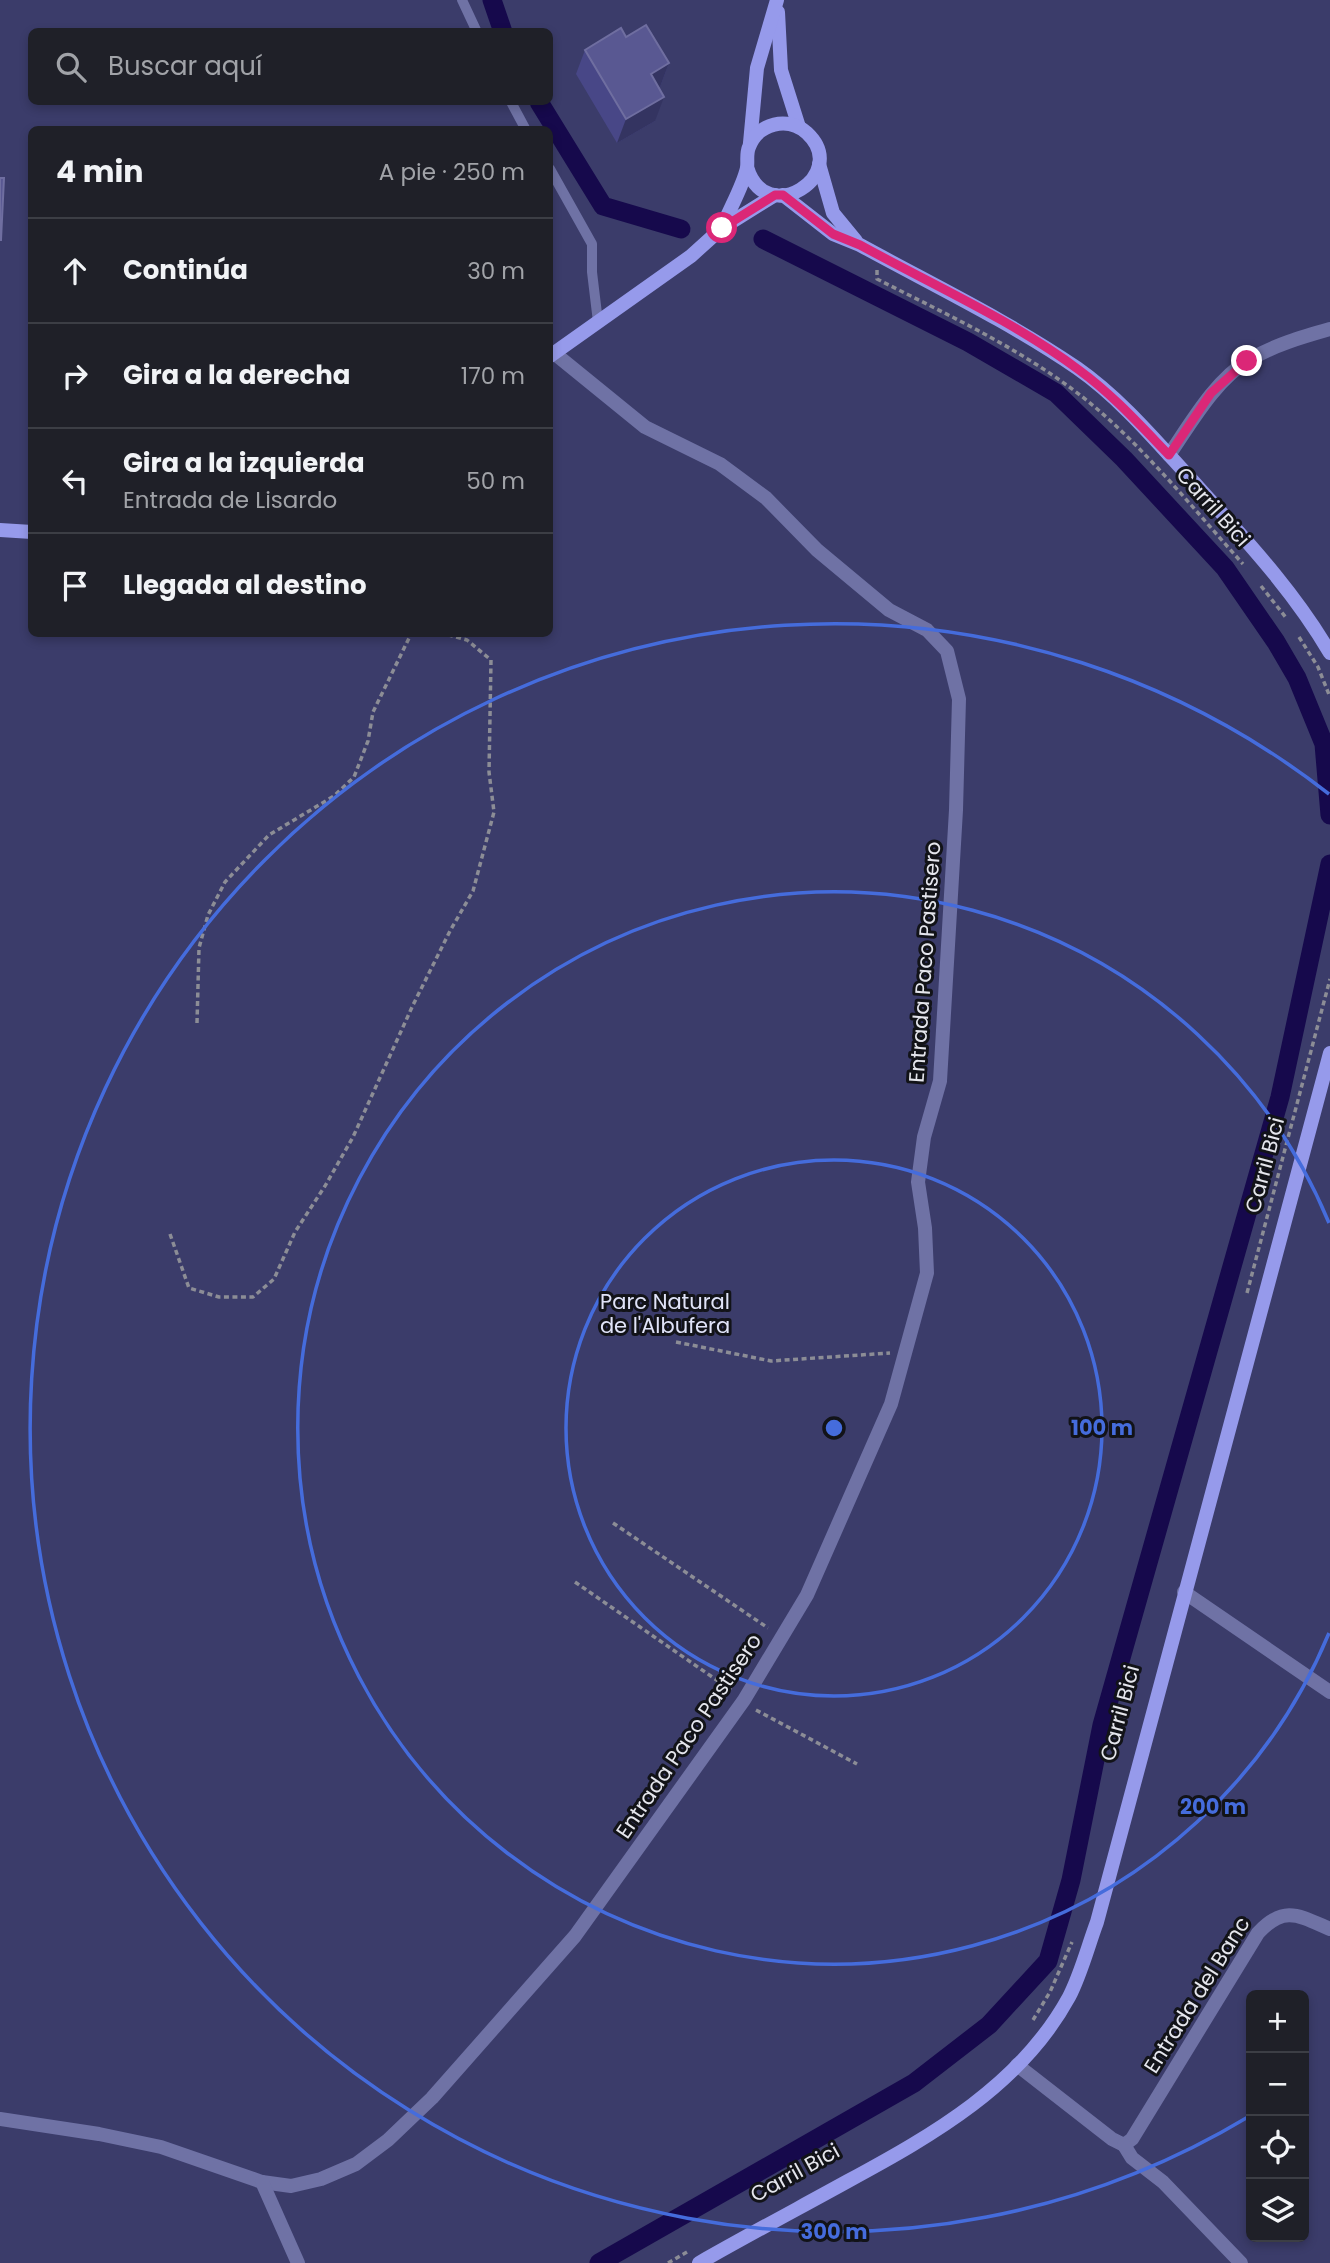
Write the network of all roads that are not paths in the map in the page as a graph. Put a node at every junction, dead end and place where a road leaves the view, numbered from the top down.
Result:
1 (462, 0) edge
2 (777, 0) edge
3 (475, 28) edge
4 (513, 105) edge
5 (524, 126) edge
6 (799, 127) junction
7 (750, 144) junction
8 (819, 163) junction
9 (747, 167) junction
10 (553, 174) edge
11 (779, 195) junction
12 (722, 228) junction
13 (860, 245) junction
14 (598, 322) junction
15 (1330, 329) edge
16 (553, 353) edge
17 (553, 355) edge
18 (1169, 455) junction
19 (0, 530) edge
20 (28, 532) edge
21 (1330, 653) edge
22 (1330, 1053) edge
23 (1184, 1592) junction
24 (1330, 1692) edge
25 (1330, 1929) edge
26 (1017, 2065) junction
27 (0, 2119) edge
28 (1124, 2145) junction
29 (262, 2182) junction
30 (720, 2258) edge
31 (298, 2263) edge
32 (699, 2263) edge
33 (1241, 2263) edge

1 - 3 lane
2 - 6 street
2 - 7 street
4 - 5 lane
6 - 7 street
6 - 8 street
7 - 9 street
8 - 11 street
8 - 13 street
9 - 11 street
9 - 12 street
10 - 14 lane
11 - 12 street
11 - 13 street
12 - 14 street
13 - 18 street
14 - 16 street
15 - 18 street
17 - 29 street, Entrada Paco Pastisero
18 - 21 street
19 - 20 street
22 - 23 street
23 - 24 street
23 - 26 street
25 - 28 street, Entrada del Banc
26 - 28 street
26 - 30 street
27 - 29 street, Entrada Paco Pastisero
28 - 33 street
29 - 31 street
30 - 32 street

